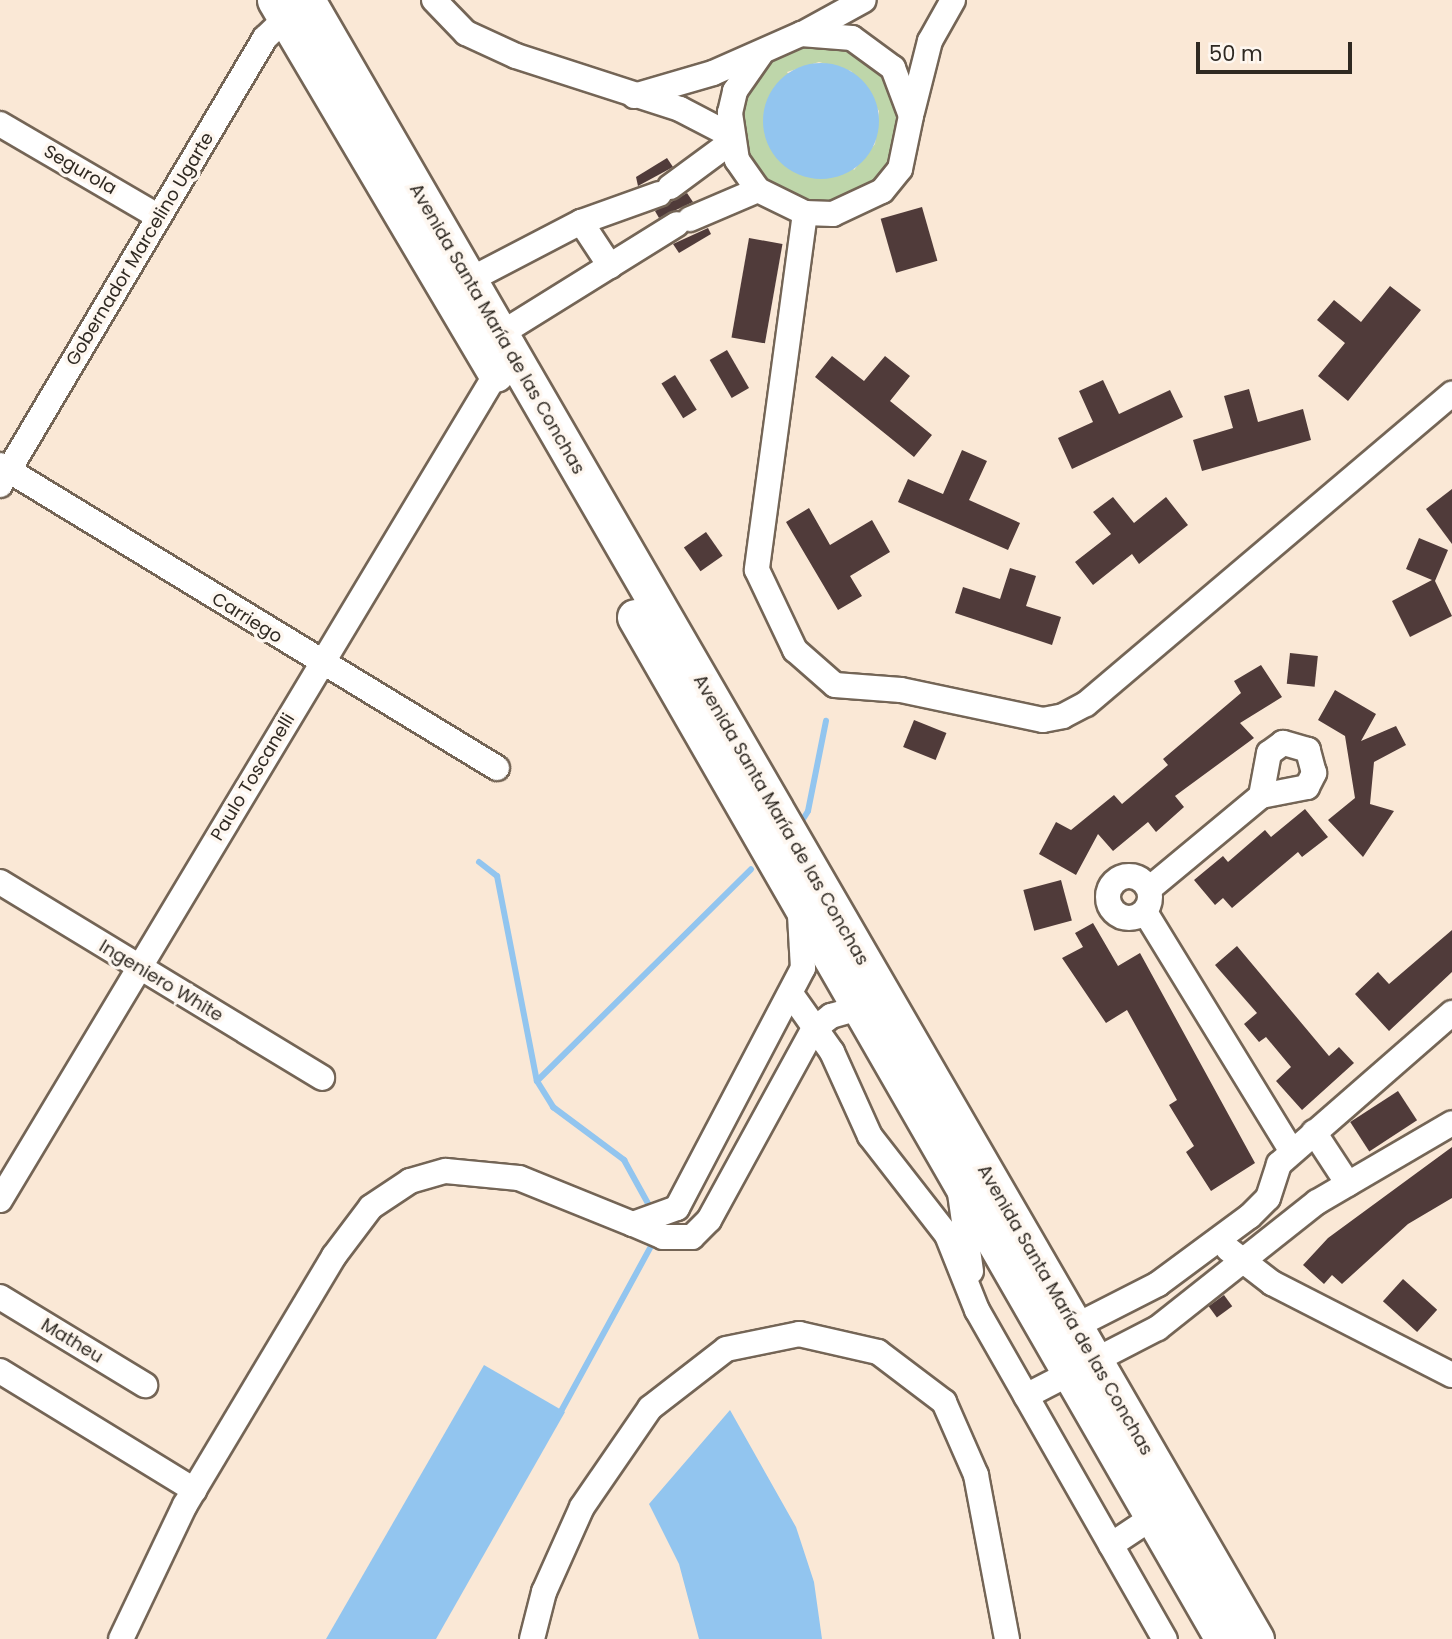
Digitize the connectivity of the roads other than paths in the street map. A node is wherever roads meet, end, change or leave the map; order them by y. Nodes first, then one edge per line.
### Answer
1 (434, 0) edge
2 (864, 0) edge
3 (953, 0) edge
4 (289, 6) edge
5 (801, 34) junction
6 (760, 55) junction
7 (634, 96) junction
8 (911, 116) junction
9 (0, 124) edge
10 (731, 139) junction
11 (758, 190) junction
12 (656, 195) junction
13 (805, 213) junction
14 (159, 217) junction
15 (581, 222) junction
16 (674, 226) junction
17 (610, 266) junction
18 (458, 286) junction
19 (497, 354) junction
20 (1452, 394) edge
21 (3, 473) edge
22 (321, 664) junction
23 (497, 768) dead end
24 (1261, 796) dead end
25 (0, 882) edge
26 (798, 901) junction
27 (139, 968) junction
28 (791, 994) junction
29 (859, 1008) junction
30 (1452, 1013) edge
31 (813, 1030) junction
32 (322, 1077) dead end
33 (1452, 1122) edge
34 (1314, 1132) junction
35 (1292, 1152) junction
36 (958, 1174) junction
37 (1348, 1184) junction
38 (1268, 1198) junction
39 (0, 1200) edge
40 (1290, 1222) junction
41 (633, 1224) junction
42 (1219, 1240) junction
43 (1239, 1259) junction
44 (0, 1297) edge
45 (976, 1310) junction
46 (1063, 1333) junction
47 (1083, 1368) junction
48 (0, 1371) edge
49 (1452, 1375) edge
50 (145, 1385) dead end
51 (1026, 1396) junction
52 (194, 1490) junction
53 (1153, 1517) junction
54 (1111, 1545) junction
55 (121, 1639) edge
56 (532, 1639) edge
57 (1007, 1639) edge
58 (1165, 1639) edge
59 (1223, 1639) edge
60 (1256, 1639) edge

1 - 7 street
2 - 5 street
3 - 8 street
4 - 14 street, Gobernador Marcelino Ugarte
4 - 18 main road, Avenida Santa María de las Conchas
5 - 6 street
5 - 8 street
6 - 7 street
6 - 10 street
7 - 10 street
8 - 13 street
9 - 14 street, Segurola
10 - 11 street
10 - 12 street
11 - 13 street
11 - 16 street
12 - 15 street
12 - 16 street
13 - 20 street
14 - 21 street, Gobernador Marcelino Ugarte
15 - 17 street
15 - 18 street
16 - 17 street
17 - 19 street
18 - 19 main road, Avenida Santa María de las Conchas
19 - 22 street, Paulo Toscanelli
19 - 26 main road, Avenida Santa María de las Conchas
19 - 46 main road, Avenida Santa María de las Conchas
21 - 22 street, Carriego
22 - 23 street, Carriego
22 - 27 street, Paulo Toscanelli
24 - 35 street
25 - 27 street, Ingeniero White
26 - 28 street
26 - 29 main road, Avenida Santa María de las Conchas
27 - 32 street, Ingeniero White
27 - 39 street, Paulo Toscanelli
28 - 31 street
28 - 41 street
29 - 31 street
29 - 36 main road, Avenida Santa María de las Conchas
30 - 34 street
31 - 41 street
31 - 45 street
33 - 37 street
34 - 35 street
34 - 37 street
35 - 38 street
36 - 45 street
36 - 46 main road, Avenida Santa María de las Conchas
37 - 40 street
38 - 40 street
38 - 42 street
40 - 43 street
41 - 52 street
42 - 43 street
42 - 46 street
43 - 47 street
43 - 49 street
44 - 50 street, Matheu
45 - 51 street
46 - 47 main road, Avenida Santa María de las Conchas
47 - 51 street
47 - 53 main road, Avenida Santa María de las Conchas
47 - 60 main road, Avenida Santa María de las Conchas
48 - 52 street
51 - 54 street
52 - 55 street
53 - 54 street
53 - 59 main road, Avenida Santa María de las Conchas
54 - 58 street
56 - 57 street

